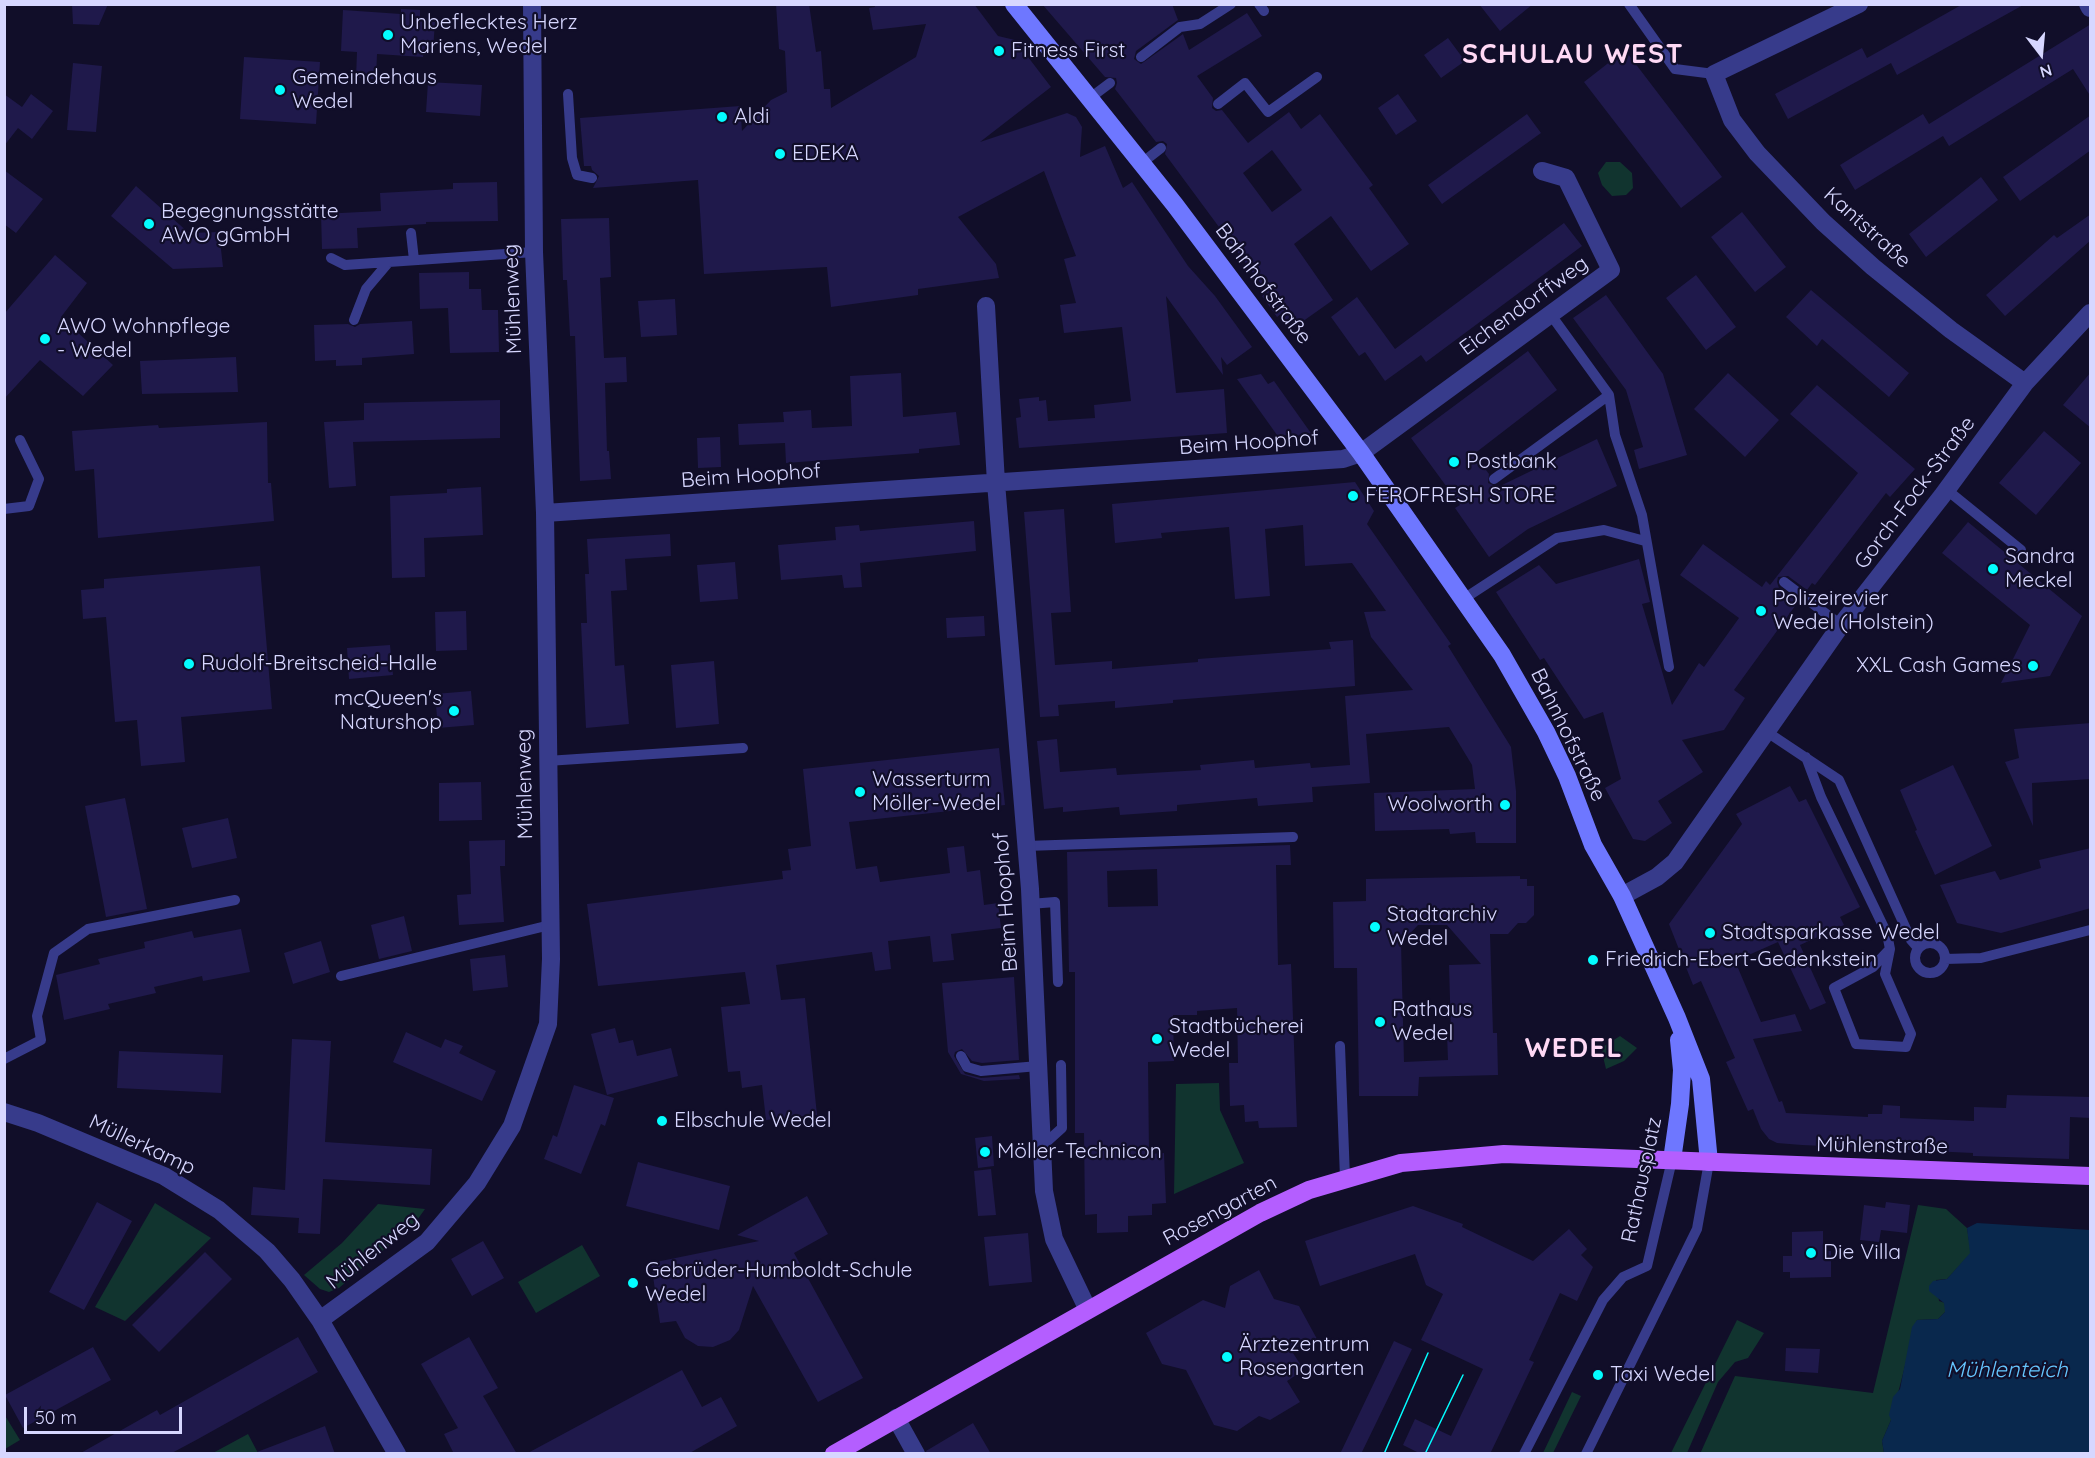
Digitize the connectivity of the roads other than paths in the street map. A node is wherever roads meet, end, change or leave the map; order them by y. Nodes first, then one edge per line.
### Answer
1 (532, 4) edge
2 (1014, 4) edge
3 (1231, 4) edge
4 (1629, 4) edge
5 (1858, 4) edge
6 (2088, 4) edge
7 (2091, 8) edge
8 (1141, 57) dead end
9 (1714, 74) junction
10 (1317, 77) dead end
11 (1110, 83) dead end
12 (568, 94) dead end
13 (1090, 98) junction
14 (1218, 104) dead end
15 (1161, 148) dead end
16 (1143, 162) junction
17 (1542, 171) dead end
18 (592, 178) dead end
19 (411, 233) dead end
20 (534, 252) junction
21 (331, 258) dead end
22 (414, 260) junction
23 (388, 263) junction
24 (986, 306) dead end
25 (2091, 313) edge
26 (1551, 315) junction
27 (354, 320) dead end
28 (2025, 383) junction
29 (1609, 395) junction
30 (20, 440) dead end
31 (1361, 453) junction
32 (1494, 478) dead end
33 (996, 483) junction
34 (1947, 490) junction
35 (4, 508) edge
36 (545, 513) junction
37 (1645, 542) junction
38 (2021, 550) dead end
39 (1784, 582) dead end
40 (1465, 598) junction
41 (1841, 625) junction
42 (1669, 667) dead end
43 (1767, 732) junction
44 (743, 748) dead end
45 (1806, 758) junction
46 (547, 761) junction
47 (1293, 837) dead end
48 (1026, 846) junction
49 (1622, 896) junction
50 (235, 900) dead end
51 (1030, 904) junction
52 (550, 925) junction
53 (2091, 930) edge
54 (1918, 948) junction
55 (1890, 949) junction
56 (1946, 959) junction
57 (341, 976) dead end
58 (1058, 982) dead end
59 (1677, 1018) junction
60 (1340, 1046) dead end
61 (961, 1056) dead end
62 (4, 1059) edge
63 (1060, 1065) dead end
64 (1038, 1066) junction
65 (4, 1112) edge
66 (1042, 1147) junction
67 (1672, 1160) junction
68 (1709, 1162) junction
69 (2091, 1176) edge
70 (1346, 1178) junction
71 (1088, 1310) junction
72 (320, 1320) junction
73 (896, 1418) junction
74 (397, 1454) edge
75 (834, 1454) edge
76 (916, 1454) edge
77 (1524, 1454) edge
78 (1586, 1454) edge

1 - 20 street, Mühlenweg
2 - 13 street, Bahnhofstraße
3 - 8 lane
4 - 9 lane
5 - 9 street
6 - 7 street
9 - 28 street, Kantstraße
10 - 14 lane
11 - 13 lane
12 - 18 lane
13 - 16 street, Bahnhofstraße
15 - 16 lane
16 - 31 street, Bahnhofstraße
17 - 26 street, Eichendorffweg
19 - 22 lane
20 - 22 lane
20 - 36 street, Mühlenweg
21 - 23 lane
22 - 23 lane
23 - 27 lane
24 - 33 street, Beim Hoophof
25 - 28 street, Gorch-Fock-Straße
26 - 29 lane
26 - 31 street, Eichendorffweg
28 - 34 street, Gorch-Fock-Straße
29 - 32 lane
29 - 37 lane
30 - 35 lane
31 - 33 street, Beim Hoophof
31 - 40 street, Bahnhofstraße
33 - 36 street, Beim Hoophof
33 - 48 street, Beim Hoophof
34 - 38 lane
34 - 41 street, Gorch-Fock-Straße
36 - 46 street, Mühlenweg
37 - 40 lane
37 - 42 lane
39 - 41 lane
40 - 49 street, Bahnhofstraße
41 - 43 street, Gorch-Fock-Straße
43 - 45 lane
43 - 49 street, Gorch-Fock-Straße
44 - 46 lane
45 - 54 lane
45 - 55 lane
46 - 52 street, Mühlenweg
47 - 48 lane
48 - 51 street, Beim Hoophof
49 - 59 street, Rathausplatz
50 - 62 lane
51 - 58 lane
51 - 64 street, Beim Hoophof
52 - 57 lane
52 - 72 street, Mühlenweg
53 - 56 lane
54 - 56 lane
54 - 56 lane
55 - 55 lane
59 - 67 street, Rathausplatz
59 - 68 street, Rathausplatz
60 - 70 lane
61 - 64 lane
63 - 66 lane
64 - 66 street, Beim Hoophof
65 - 72 street, Müllerkamp
66 - 71 street, Beim Hoophof
67 - 68 main road, Mühlenstraße
67 - 70 main road, Rosengarten
67 - 77 lane, Rathausplatz
68 - 69 main road, Mühlenstraße
68 - 78 lane, Rathausplatz
70 - 71 main road, Rosengarten
71 - 73 main road, Rosengarten
72 - 74 street, Mühlenweg
73 - 75 main road, Rosengarten
73 - 76 street

